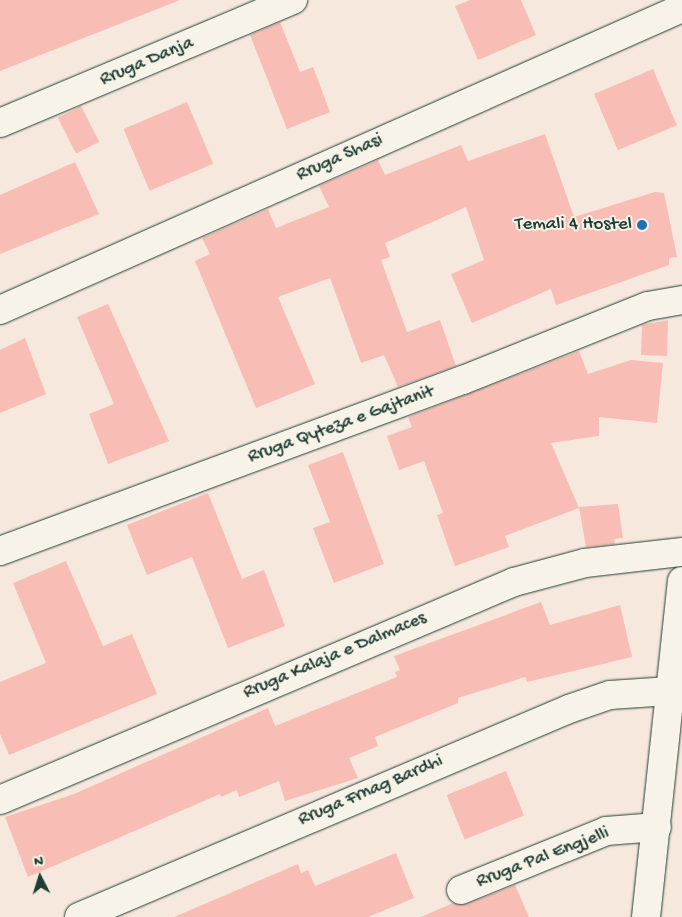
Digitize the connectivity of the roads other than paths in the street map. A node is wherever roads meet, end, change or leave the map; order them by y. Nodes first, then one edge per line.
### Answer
1 (293, 0) edge
2 (682, 8) edge
3 (0, 123) edge
4 (682, 300) edge
5 (0, 310) edge
6 (0, 551) edge
7 (682, 552) edge
8 (682, 581) edge
9 (670, 692) junction
10 (0, 800) edge
11 (657, 827) junction
12 (461, 890) dead end
13 (78, 917) edge
14 (646, 917) edge

1 - 3 street, Rruga Danja
2 - 5 street, Rruga Shasi
4 - 6 street, Rruga Qyteza e Gajtanit
7 - 10 street, Rruga Kalaja e Dalmaces
8 - 9 street
9 - 11 street
9 - 13 street, Rruga Frnag Bardhi
11 - 12 street, Rruga Pal Engjelli
11 - 14 street

